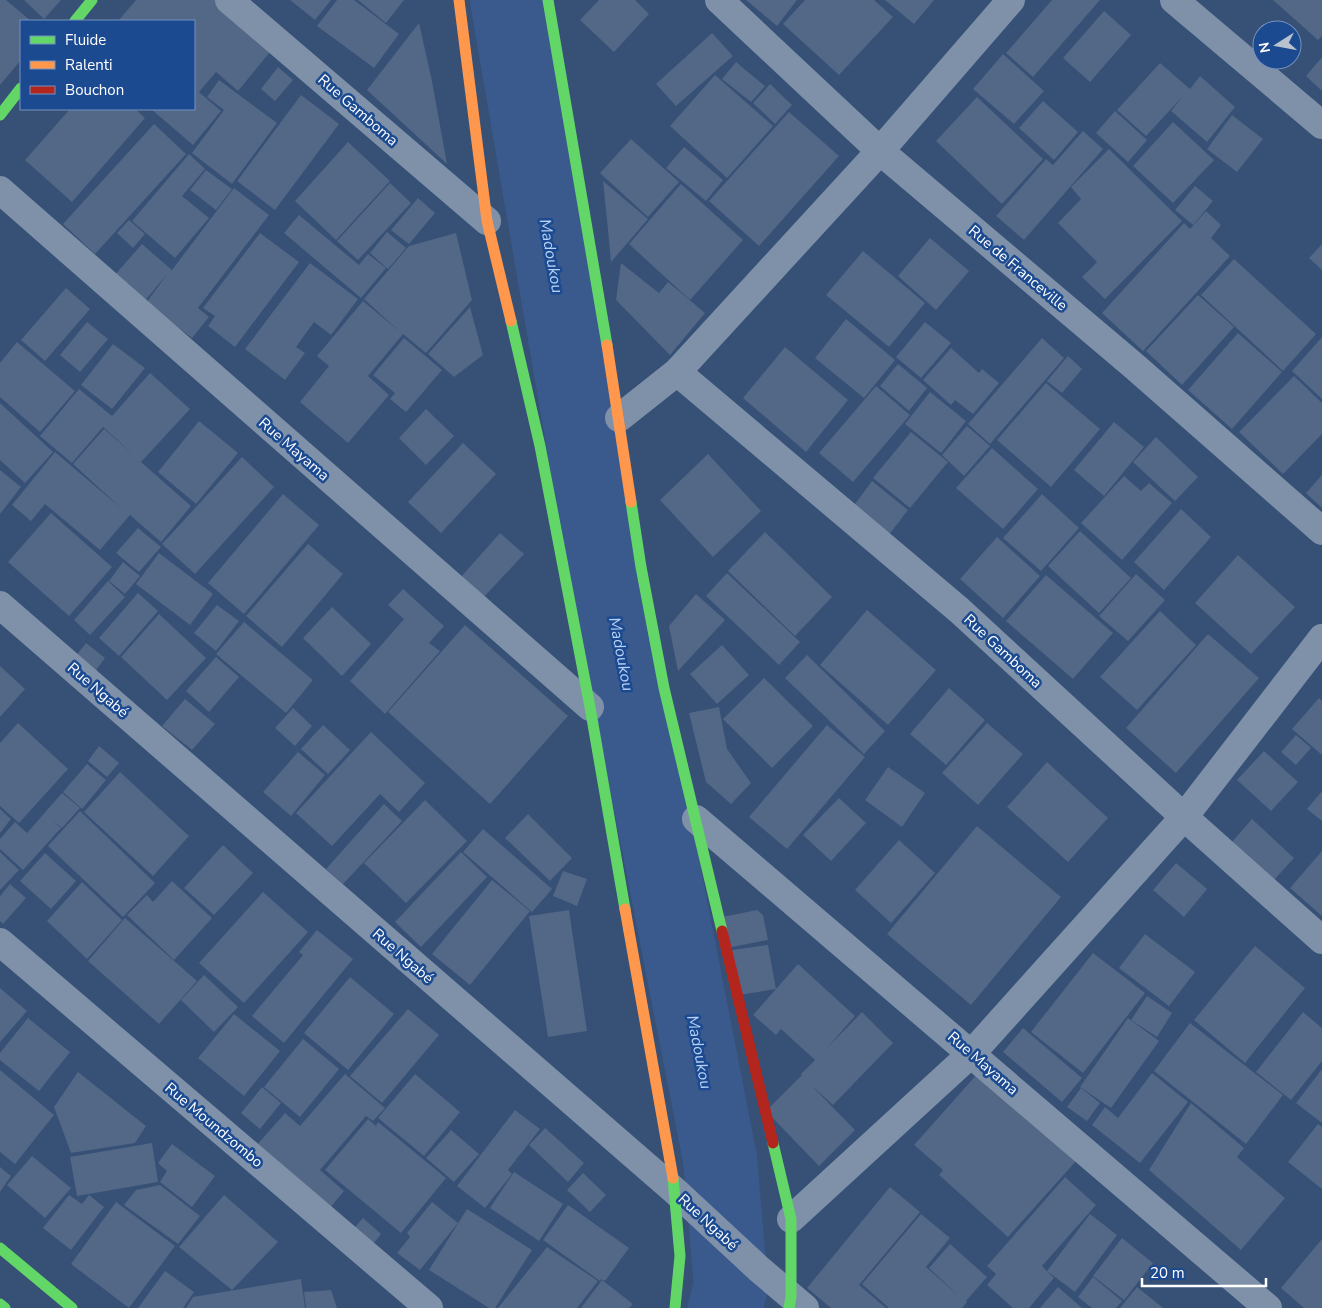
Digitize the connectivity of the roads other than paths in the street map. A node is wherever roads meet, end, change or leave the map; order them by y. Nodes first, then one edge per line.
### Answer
1 (92, 0) edge
2 (229, 0) edge
3 (458, 0) edge
4 (548, 0) edge
5 (718, 0) edge
6 (1010, 0) edge
7 (1174, 0) edge
8 (76, 20) edge
9 (20, 89) edge
10 (0, 115) edge
11 (1322, 125) edge
12 (880, 151) junction
13 (0, 190) edge
14 (487, 221) junction
15 (676, 372) junction
16 (619, 418) junction
17 (1322, 531) edge
18 (0, 605) edge
19 (1322, 638) edge
20 (590, 707) junction
21 (1184, 817) junction
22 (696, 818) junction
23 (1322, 940) edge
24 (0, 942) edge
25 (972, 1053) junction
26 (674, 1191) junction
27 (791, 1219) junction
28 (0, 1248) edge
29 (0, 1304) edge
30 (795, 1305) edge
31 (5, 1308) edge
32 (72, 1308) edge
33 (429, 1308) edge
34 (675, 1308) edge
35 (1268, 1308) edge

1 - 8 main road
2 - 14 street, Rue Gamboma
3 - 14 main road
4 - 16 main road
5 - 12 street, Rue de Franceville
6 - 12 street
7 - 11 street
9 - 10 main road
12 - 15 street
12 - 17 street, Rue de Franceville
13 - 20 street, Rue Mayama
14 - 20 main road
15 - 16 street
15 - 21 street, Rue Gamboma
16 - 22 main road
18 - 26 street, Rue Ngabé
19 - 21 street
20 - 26 main road
21 - 23 street, Rue Gamboma
21 - 25 street
22 - 25 street, Rue Mayama
22 - 27 main road
24 - 33 street, Rue Moundzombo
25 - 27 street
25 - 35 street, Rue Mayama
26 - 30 street, Rue Ngabé
26 - 34 main road
27 - 30 main road
28 - 32 main road
29 - 31 main road

